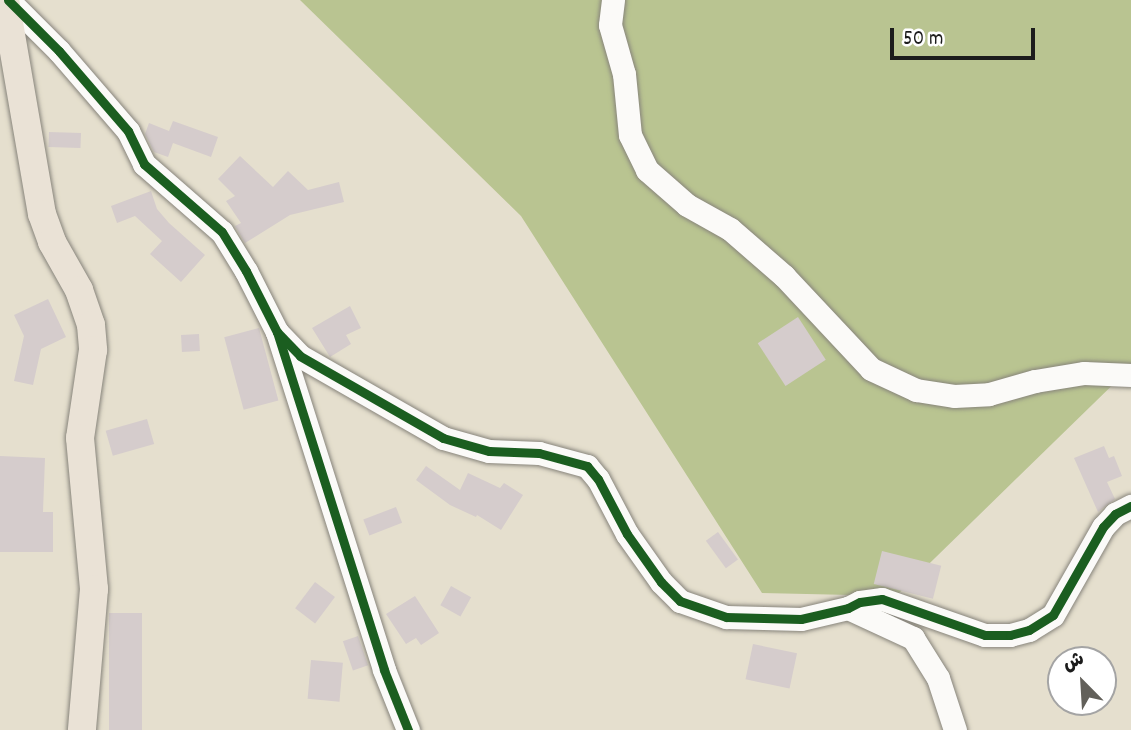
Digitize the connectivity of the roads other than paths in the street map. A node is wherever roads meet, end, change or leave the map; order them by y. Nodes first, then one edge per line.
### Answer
1 (7, 0) edge
2 (613, 0) edge
3 (277, 332) junction
4 (1131, 375) edge
5 (1131, 506) edge
6 (848, 608) junction
7 (82, 730) edge
8 (408, 730) edge
9 (955, 730) edge

1 - 3 street
1 - 7 main road
2 - 4 street
3 - 6 street
3 - 8 street
5 - 6 street
6 - 9 street

